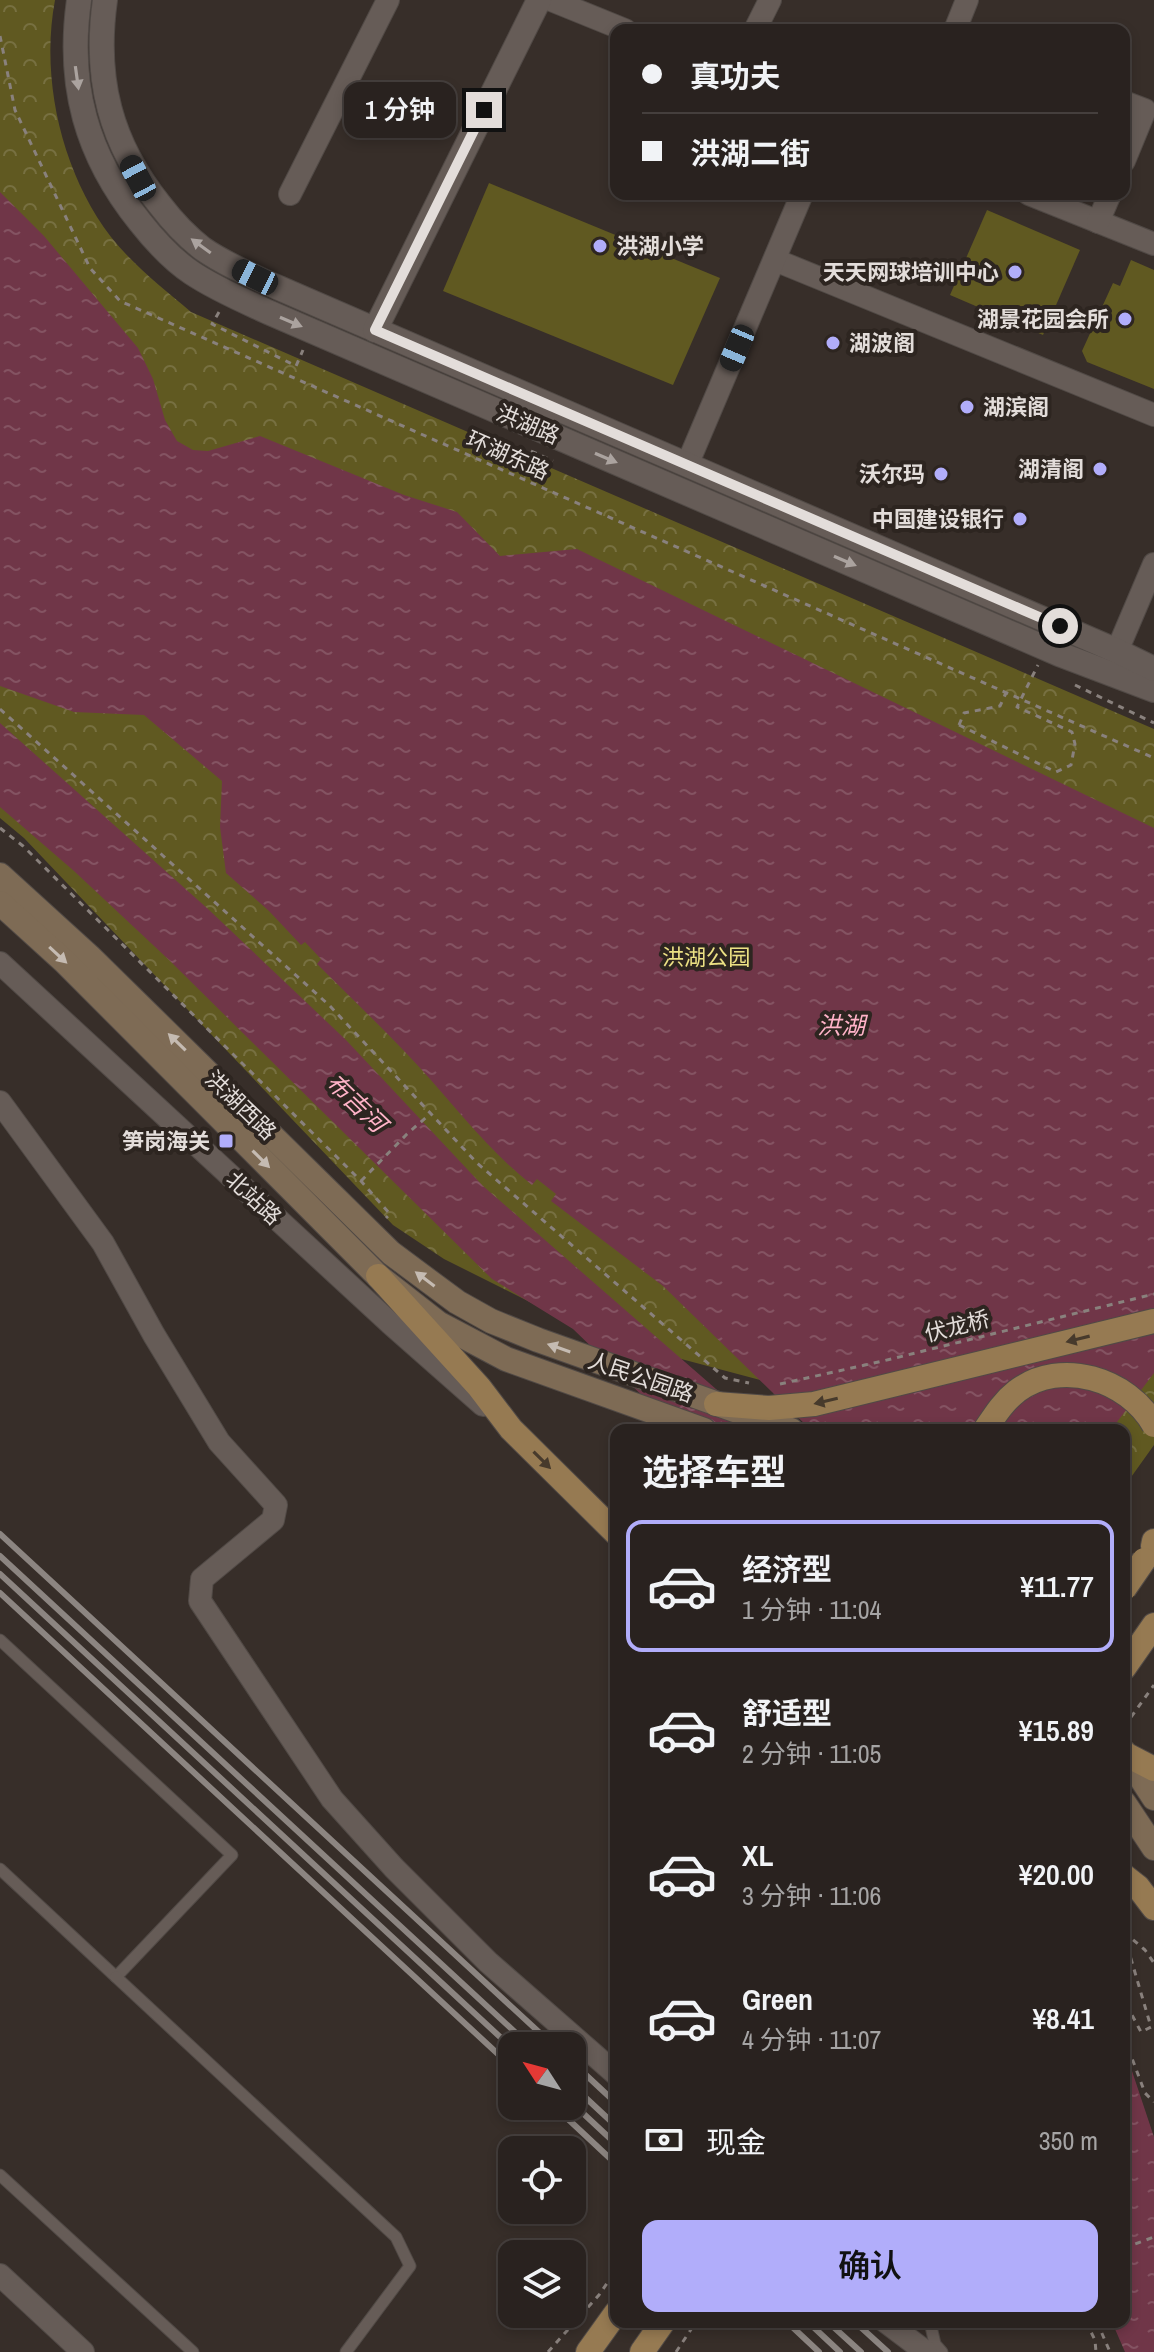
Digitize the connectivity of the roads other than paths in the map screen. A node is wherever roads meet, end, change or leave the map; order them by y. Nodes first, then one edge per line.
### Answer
1 (79, 0) edge
2 (105, 0) edge
3 (388, 0) edge
4 (539, 0) edge
5 (551, 0) edge
6 (770, 0) edge
7 (967, 0) edge
8 (610, 24) edge
9 (758, 24) edge
10 (957, 24) edge
11 (1130, 104) edge
12 (1130, 146) edge
13 (290, 194) dead end
14 (800, 200) edge
15 (1044, 200) edge
16 (1107, 200) edge
17 (1098, 222) junction
18 (1154, 244) edge
19 (775, 260) junction
20 (375, 330) junction
21 (1154, 415) edge
22 (687, 465) junction
23 (1154, 564) edge
24 (1117, 651) junction
25 (1048, 659) junction
26 (1154, 667) edge
27 (1154, 690) edge
28 (1154, 708) edge
29 (0, 875) edge
30 (0, 903) edge
31 (0, 963) edge
32 (0, 1102) edge
33 (378, 1276) junction
34 (491, 1321) joint
35 (1154, 1321) edge
36 (478, 1345) joint
37 (716, 1404) junction
38 (687, 1424) edge
39 (774, 1424) edge
40 (989, 1424) edge
41 (1154, 1425) edge
42 (511, 1429) junction
43 (610, 1527) edge
44 (1151, 1548) edge
45 (1130, 1580) edge
46 (1154, 1625) edge
47 (0, 1640) edge
48 (1130, 1659) edge
49 (1130, 1756) edge
50 (1130, 1761) edge
51 (1154, 1769) edge
52 (1154, 1798) edge
53 (1130, 1812) edge
54 (1154, 1848) edge
55 (0, 1869) edge
56 (1130, 1881) edge
57 (1154, 1908) edge
58 (116, 1977) junction
59 (610, 2069) edge
60 (0, 2175) edge
61 (0, 2275) edge
62 (610, 2321) edge
63 (894, 2328) edge
64 (931, 2328) edge
65 (83, 2352) edge
66 (193, 2352) edge
67 (346, 2352) edge
68 (588, 2352) edge
69 (926, 2352) edge
70 (942, 2352) edge

1 -> 25 street, 洪湖路
20 -> 2 street, 洪湖路
3 - 13 street
4 - 20 street
5 - 8 street
6 - 9 street
7 - 10 street
11 - 12 street
14 - 19 street
15 - 17 street
16 - 17 street
17 - 18 street
19 - 21 street
19 - 22 street
20 - 22 street, 洪湖路
22 - 24 street, 洪湖路
23 - 24 street
24 - 26 street, 洪湖路
25 - 27 street, 洪湖路
25 - 28 street
34 -> 29 main road, 洪湖西路
30 -> 33 main road, 洪湖西路
31 - 42 street, 北站路
32 - 59 street
33 - 36 main road, 洪湖西路
33 - 42 main road
37 -> 34 main road, 人民公园路
35 -> 37 main road
36 - 38 main road, 人民公园路
37 - 39 main road, 人民公园路
40 - 41 main road, bridge
42 -> 43 main road
44 - 45 main road, bridge
46 - 48 main road
47 - 58 lane
49 - 51 main road
50 - 52 main road
53 - 54 main road
55 - 58 lane
56 - 57 main road
58 - 67 lane
60 - 66 lane
61 - 65 street
62 - 68 main road
63 - 69 street
64 - 70 lane

